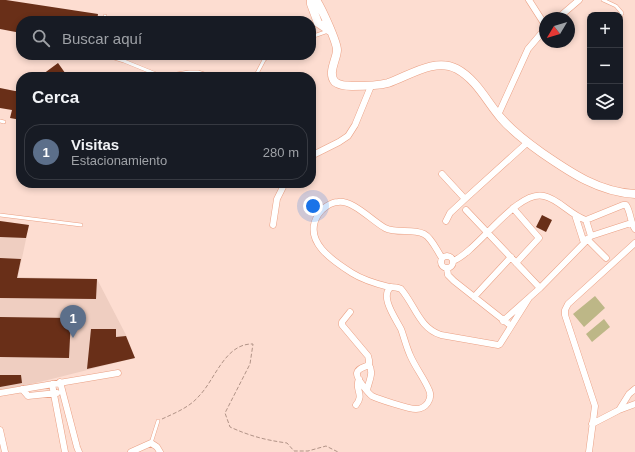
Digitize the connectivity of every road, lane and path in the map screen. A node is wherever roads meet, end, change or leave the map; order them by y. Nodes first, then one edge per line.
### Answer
1 (311, 0) edge
2 (316, 0) edge
3 (529, 0) edge
4 (579, 0) edge
5 (603, 0) edge
6 (565, 12) edge
7 (621, 12) edge
8 (315, 16) edge
9 (539, 16) edge
10 (316, 18) edge
11 (330, 31) junction
12 (316, 35) edge
13 (539, 36) edge
14 (121, 60) edge
15 (264, 60) edge
16 (151, 72) edge
17 (258, 72) edge
18 (372, 86) junction
19 (499, 111) junction
20 (0, 120) edge
21 (4, 122) dead end
22 (528, 142) junction
23 (316, 154) edge
24 (442, 174) dead end
25 (282, 188) edge
26 (635, 194) edge
27 (465, 199) junction
28 (513, 208) junction
29 (466, 210) dead end
30 (0, 215) edge
31 (575, 215) junction
32 (446, 220) dead end
33 (586, 220) junction
34 (81, 225) dead end
35 (273, 225) dead end
36 (633, 226) edge
37 (487, 232) junction
38 (587, 239) junction
39 (635, 243) edge
40 (511, 257) junction
41 (442, 258) junction
42 (606, 258) dead end
43 (453, 261) junction
44 (516, 264) junction
45 (447, 268) junction
46 (391, 287) junction
47 (540, 288) junction
48 (474, 297) junction
49 (529, 298) junction
50 (350, 312) dead end
51 (503, 321) junction
52 (511, 326) junction
53 (369, 365) junction
54 (118, 373) dead end
55 (359, 379) junction
56 (60, 382) junction
57 (52, 384) junction
58 (635, 388) edge
59 (22, 389) junction
60 (367, 390) junction
61 (62, 392) junction
62 (0, 394) edge
63 (54, 394) junction
64 (635, 404) edge
65 (356, 405) dead end
66 (619, 410) junction
67 (158, 421) joint
68 (592, 424) junction
69 (0, 430) edge
70 (151, 443) junction
71 (5, 452) edge
72 (65, 452) edge
73 (79, 452) edge
74 (131, 452) edge
75 (160, 452) edge
76 (338, 452) edge
77 (589, 452) edge

1 - 8 street
2 - 11 street
3 - 9 street
4 - 6 street
5 - 7 lane
10 - 11 street
11 - 12 lane
11 - 18 street
13 - 19 street
14 - 16 lane
15 - 17 lane
18 - 19 street
18 - 23 street
19 - 22 street
20 - 21 lane
22 - 26 street
22 - 27 street
24 - 27 street
25 - 35 street
27 - 32 street
28 - 31 street
28 - 37 street
28 - 44 street
29 - 37 street
30 - 34 lane
31 - 33 street
31 - 38 street
33 - 36 street
33 - 38 street
36 - 38 street
37 - 40 street
37 - 43 street
38 - 42 street
38 - 47 street
39 - 68 street
40 - 44 street
40 - 48 street
41 - 43 street
41 - 45 street
41 - 46 street
43 - 45 street
44 - 47 street
45 - 48 street
46 - 52 street
46 - 60 street
47 - 49 street
48 - 51 street
49 - 51 street
49 - 52 street
50 - 53 street
51 - 52 street
53 - 55 street
53 - 60 street
54 - 56 street
55 - 60 street
55 - 65 street
56 - 57 street
56 - 61 street
57 - 59 street
57 - 63 street
58 - 66 street
59 - 62 street
59 - 63 street
61 - 63 street
61 - 73 street
63 - 72 street
64 - 66 street
66 - 68 street
67 - 70 lane
67 - 76 path
68 - 77 street
69 - 71 street
70 - 74 street
70 - 75 street

